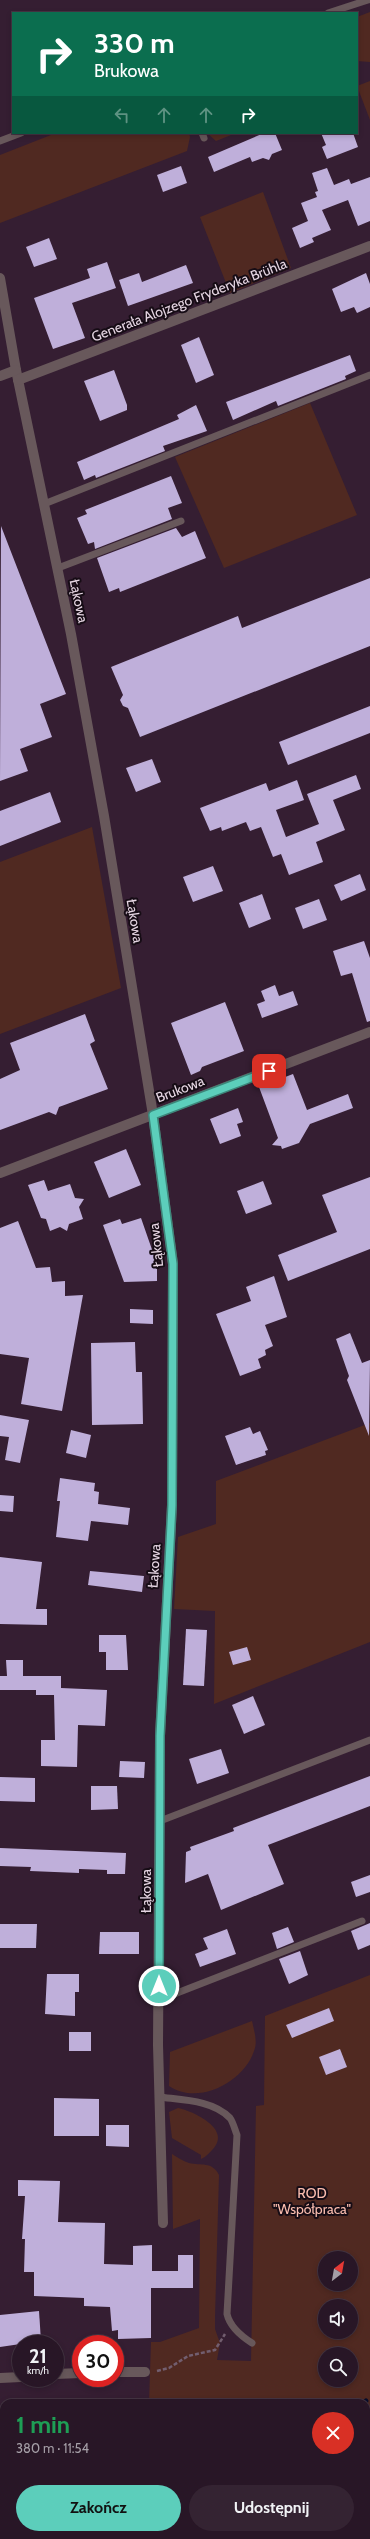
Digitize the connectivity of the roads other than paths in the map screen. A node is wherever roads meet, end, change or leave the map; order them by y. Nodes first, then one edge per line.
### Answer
1 (368, 0) edge
2 (331, 12) edge
3 (18, 134) edge
4 (0, 141) edge
5 (370, 246) edge
6 (0, 278) edge
7 (17, 375) junction
8 (370, 375) edge
9 (0, 376) edge
10 (44, 504) junction
11 (181, 521) dead end
12 (58, 568) junction
13 (370, 1032) edge
14 (153, 1115) junction
15 (0, 1173) edge
16 (370, 1740) edge
17 (160, 1821) junction
18 (362, 1920) dead end
19 (159, 2000) junction
20 (159, 2097) junction
21 (163, 2223) dead end
22 (252, 2343) dead end
23 (124, 2372) edge
24 (145, 2372) road end
25 (12, 2377) edge
26 (0, 2378) edge

1 - 2 lane
3 - 4 lane
5 - 7 street, Generała Alojzego Fryderyka Brühla
6 - 7 street, Łąkowa
7 - 9 street, Generała Alojzego Fryderyka Brühla
7 - 10 street, Łąkowa
8 - 10 lane
10 - 12 street, Łąkowa
11 - 12 lane
12 - 14 street, Łąkowa
13 - 14 street, Brukowa
14 - 15 street, Brukowa
14 - 17 street, Łąkowa
16 - 17 lane
17 - 19 street, Łąkowa
18 - 19 lane
19 - 20 street, Łąkowa
20 - 21 street, Łąkowa
20 - 22 lane
23 - 24 street
25 - 26 street

